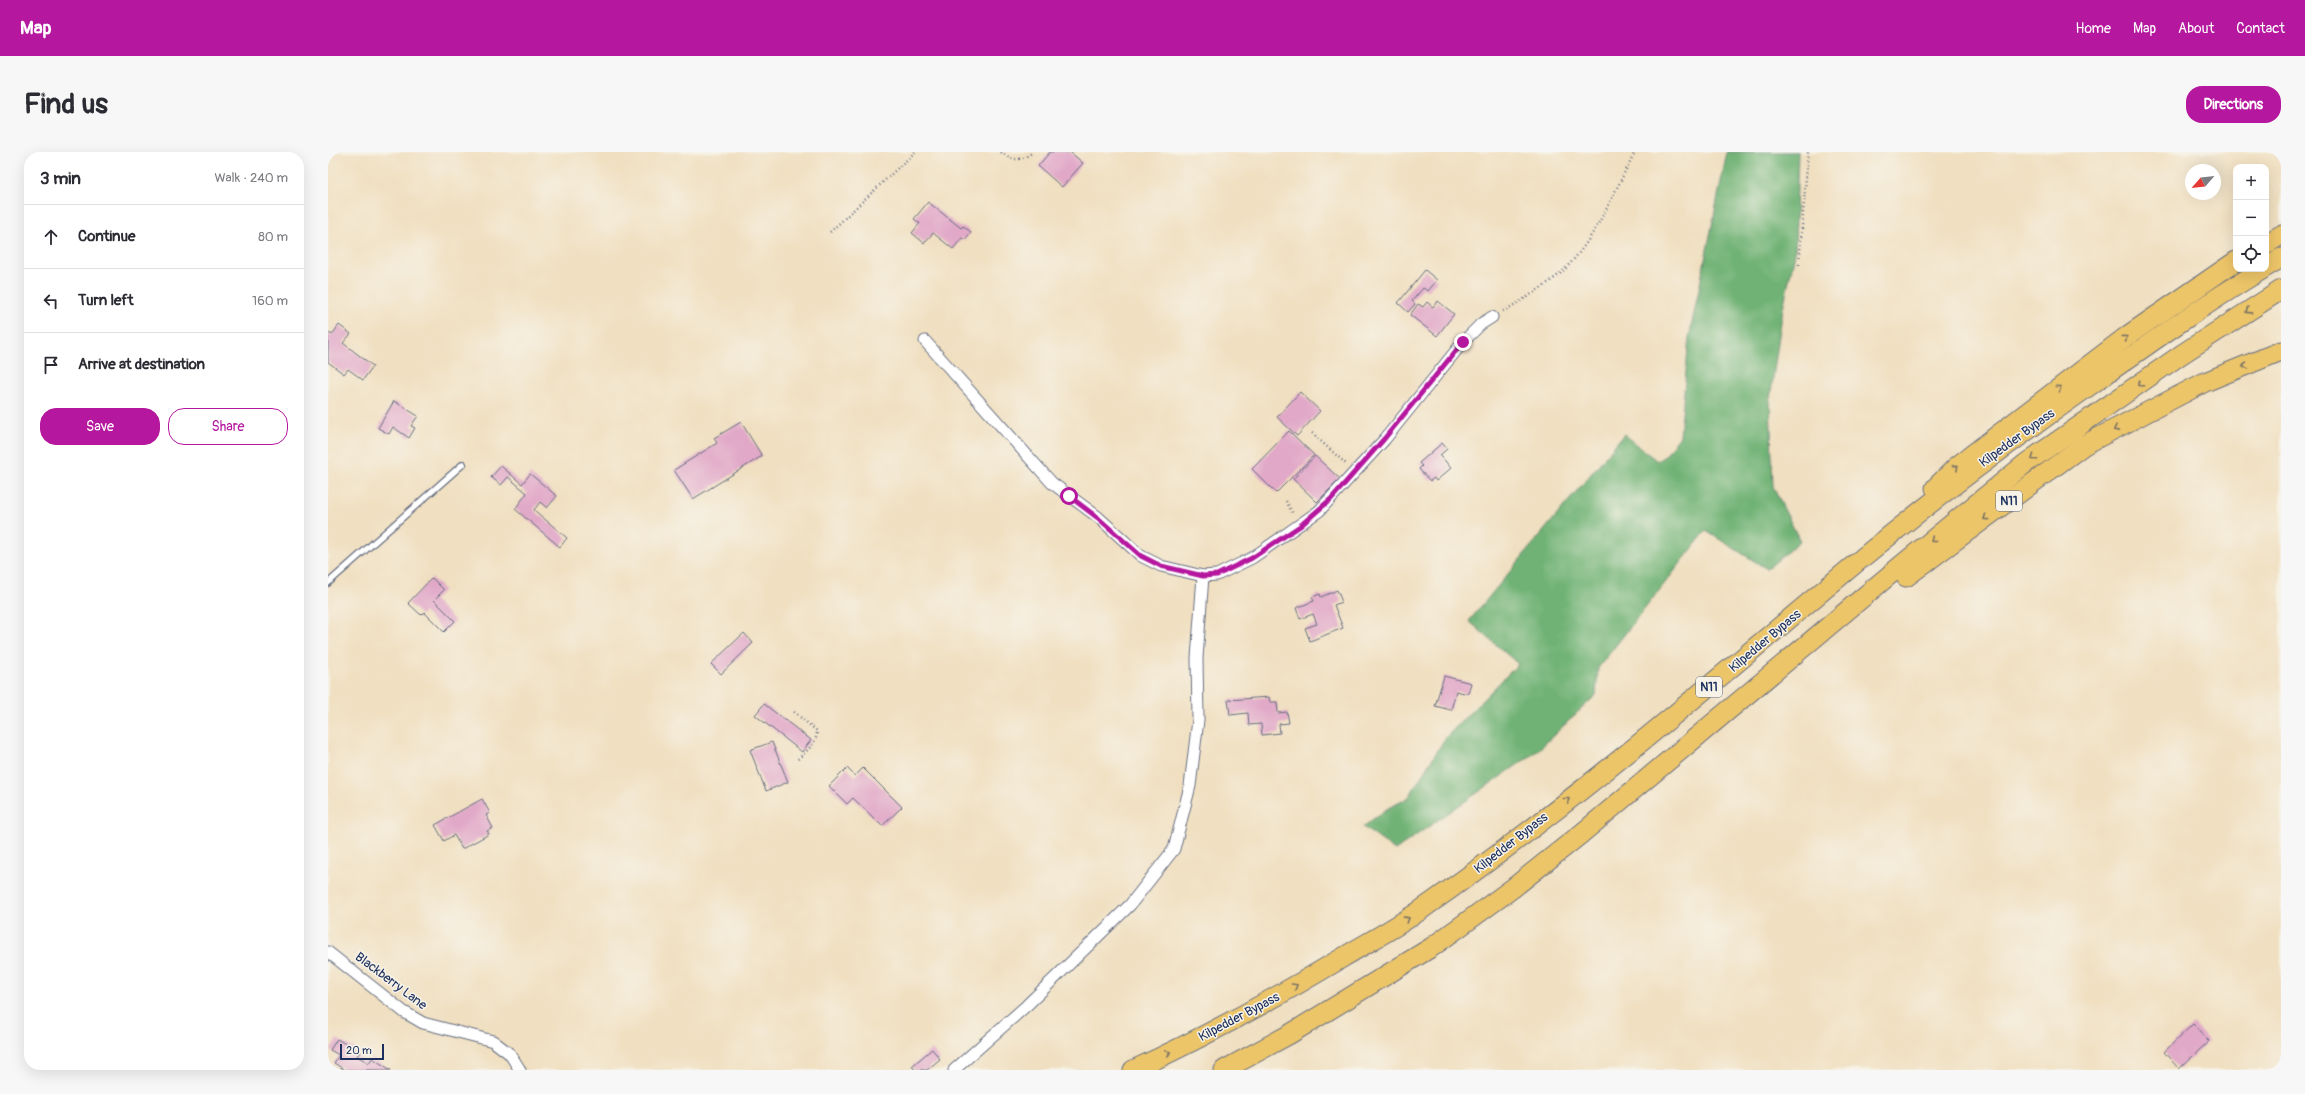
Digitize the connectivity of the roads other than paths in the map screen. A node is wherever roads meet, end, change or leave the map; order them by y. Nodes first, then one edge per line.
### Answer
1 (2281, 235) edge
2 (2269, 242) edge
3 (2281, 258) edge
4 (2233, 264) edge
5 (2269, 265) edge
6 (2258, 272) edge
7 (2281, 290) edge
8 (1492, 317) road end
9 (925, 341) dead end
10 (2281, 351) edge
11 (463, 464) dead end
12 (1868, 553) junction
13 (1203, 576) junction
14 (328, 583) edge
15 (1758, 686) junction
16 (328, 952) edge
17 (520, 1070) edge
18 (954, 1070) edge
19 (1133, 1070) edge
20 (1224, 1070) edge

1 - 2 highway
3 - 5 highway
12 -> 4 highway, N11
6 - 12 highway, Kilpedder Bypass / N11
7 -> 15 highway, Kilpedder Bypass / N11
8 - 13 street
9 - 13 street
10 -> 15 highway, N11
11 - 14 lane
19 -> 12 highway, Kilpedder Bypass / N11
13 - 18 street
15 - 20 highway, Kilpedder Bypass / N11
16 - 17 street, Blackberry Lane

